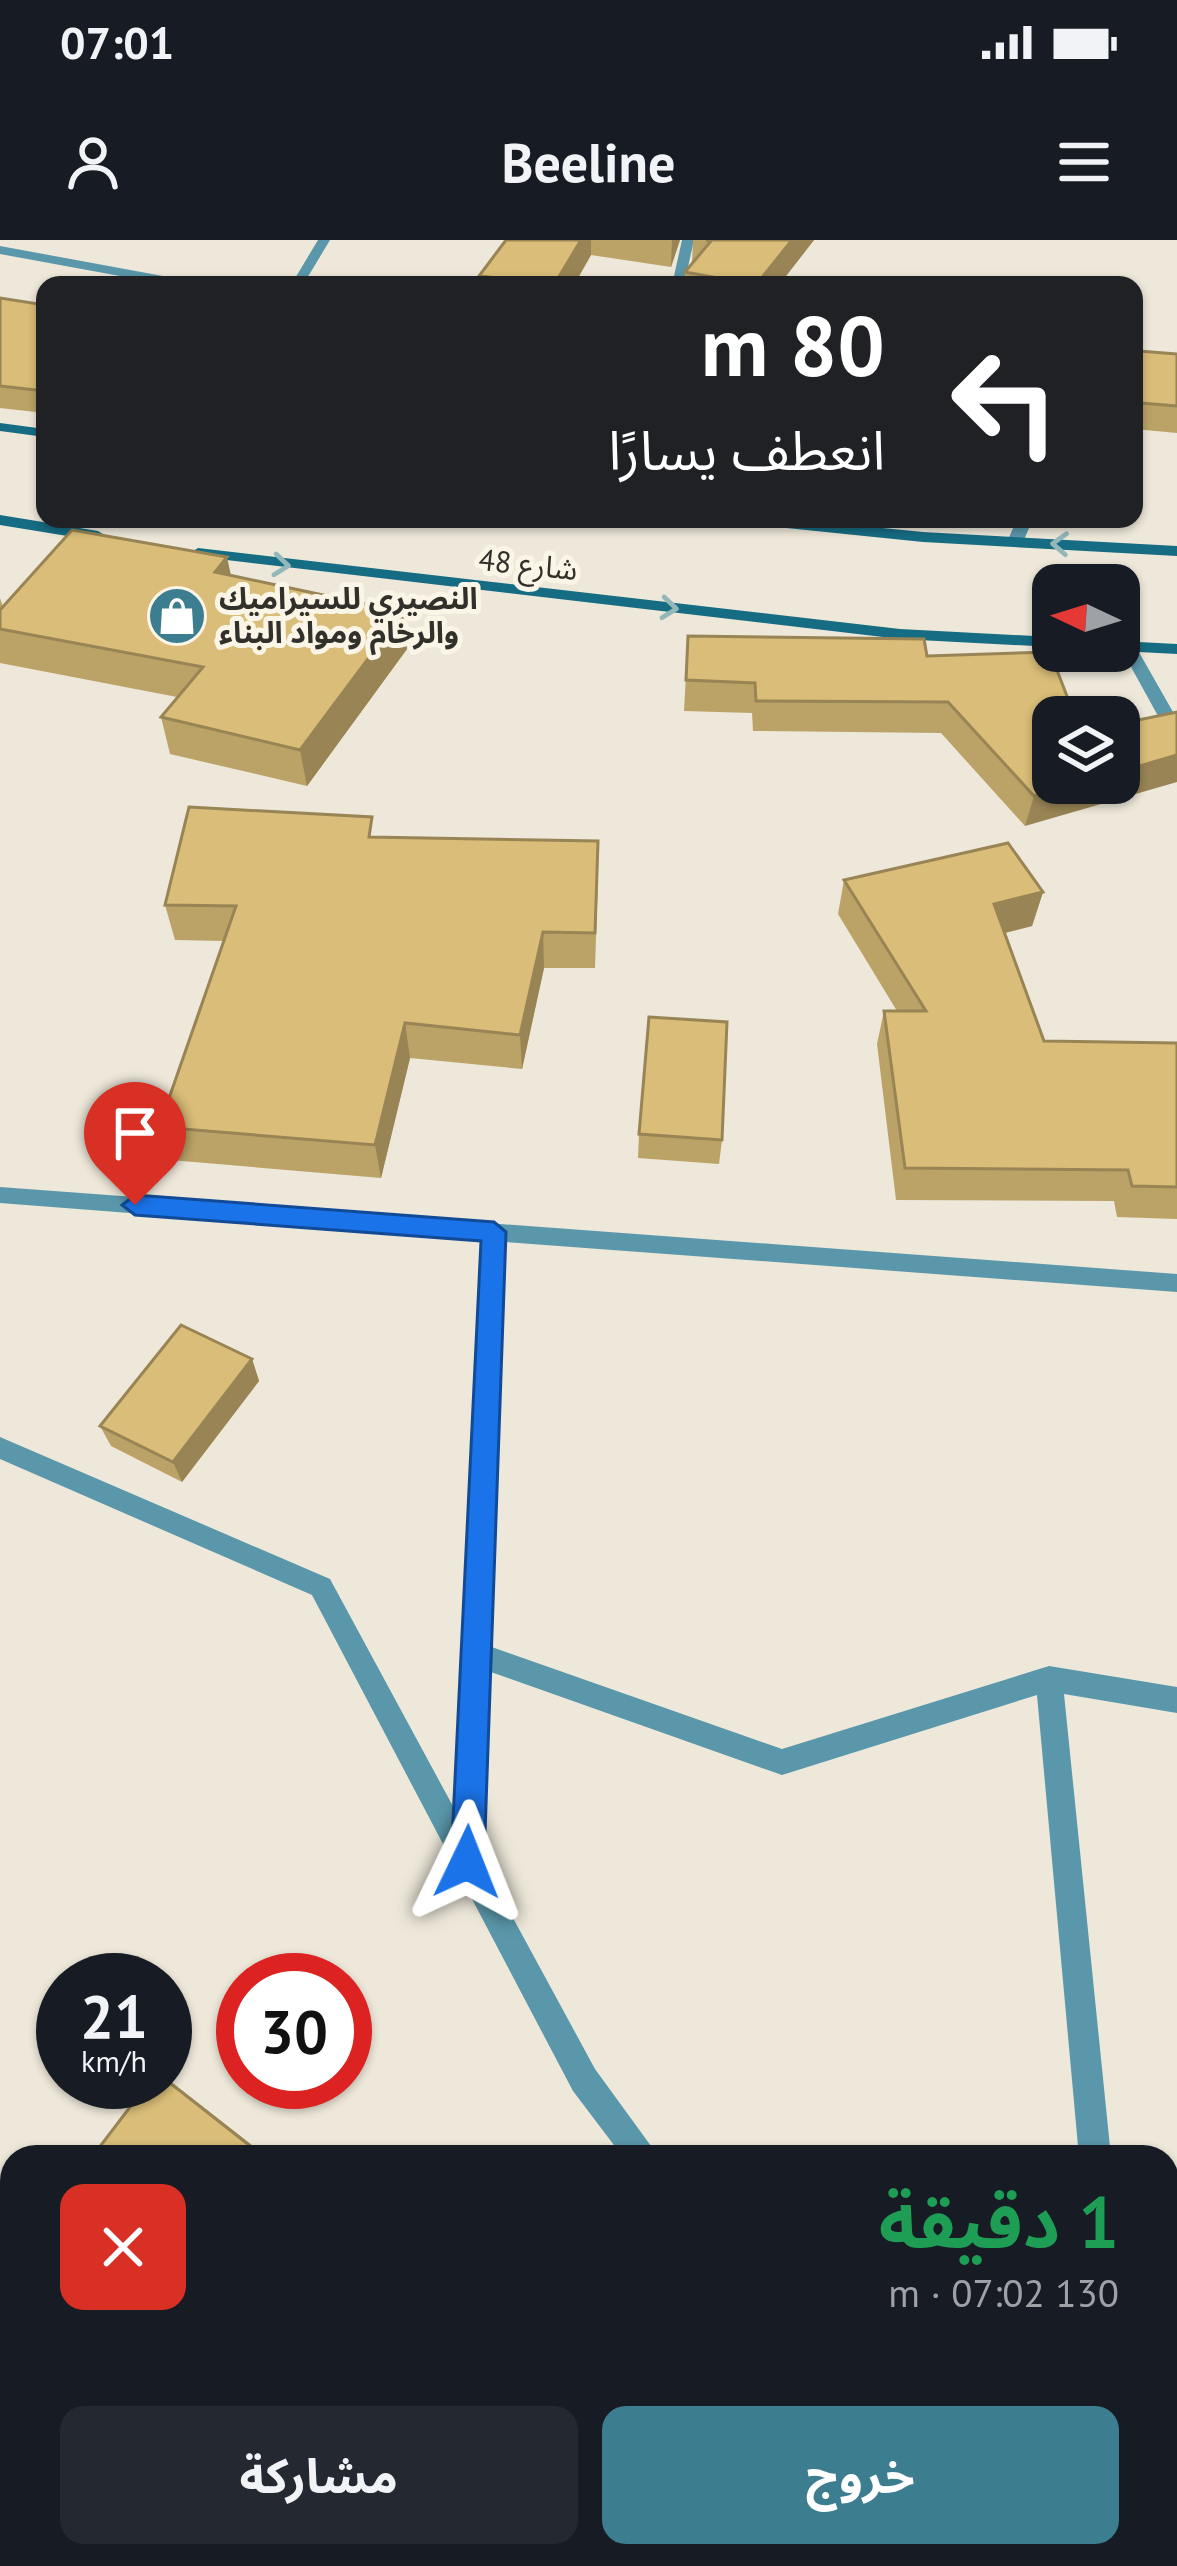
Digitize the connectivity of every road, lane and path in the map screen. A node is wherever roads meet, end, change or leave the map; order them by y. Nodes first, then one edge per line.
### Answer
1 (324, 240) edge
2 (688, 240) edge
3 (0, 250) edge
4 (141, 276) edge
5 (302, 276) edge
6 (680, 276) edge
7 (0, 427) edge
8 (36, 433) edge
9 (0, 520) edge
10 (36, 526) edge
11 (48, 528) edge
12 (852, 528) edge
13 (1021, 528) edge
14 (109, 538) edge
15 (1015, 542) junction
16 (174, 549) edge
17 (1177, 550) edge
18 (1032, 641) edge
19 (1140, 647) edge
20 (1177, 650) edge
21 (1139, 672) edge
22 (1177, 734) edge
23 (0, 1195) edge
24 (494, 1232) junction
25 (1177, 1283) edge
26 (0, 1448) edge
27 (476, 1654) junction
28 (1049, 1679) junction
29 (1177, 1700) edge
30 (467, 1862) junction
31 (634, 2145) edge
32 (1094, 2145) edge

1 - 5 street
2 - 6 street
3 - 4 street
7 - 8 main road
9 - 10 main road
11 - 14 main road
12 - 15 main road
13 - 15 street
17 -> 15 main road
16 -> 18 main road, شارع 48
19 - 20 main road
21 - 22 street
23 - 24 street
24 - 25 street
24 - 27 street
26 - 30 street
27 - 28 street
27 - 30 street
28 - 29 street
28 - 32 street
30 - 31 street

